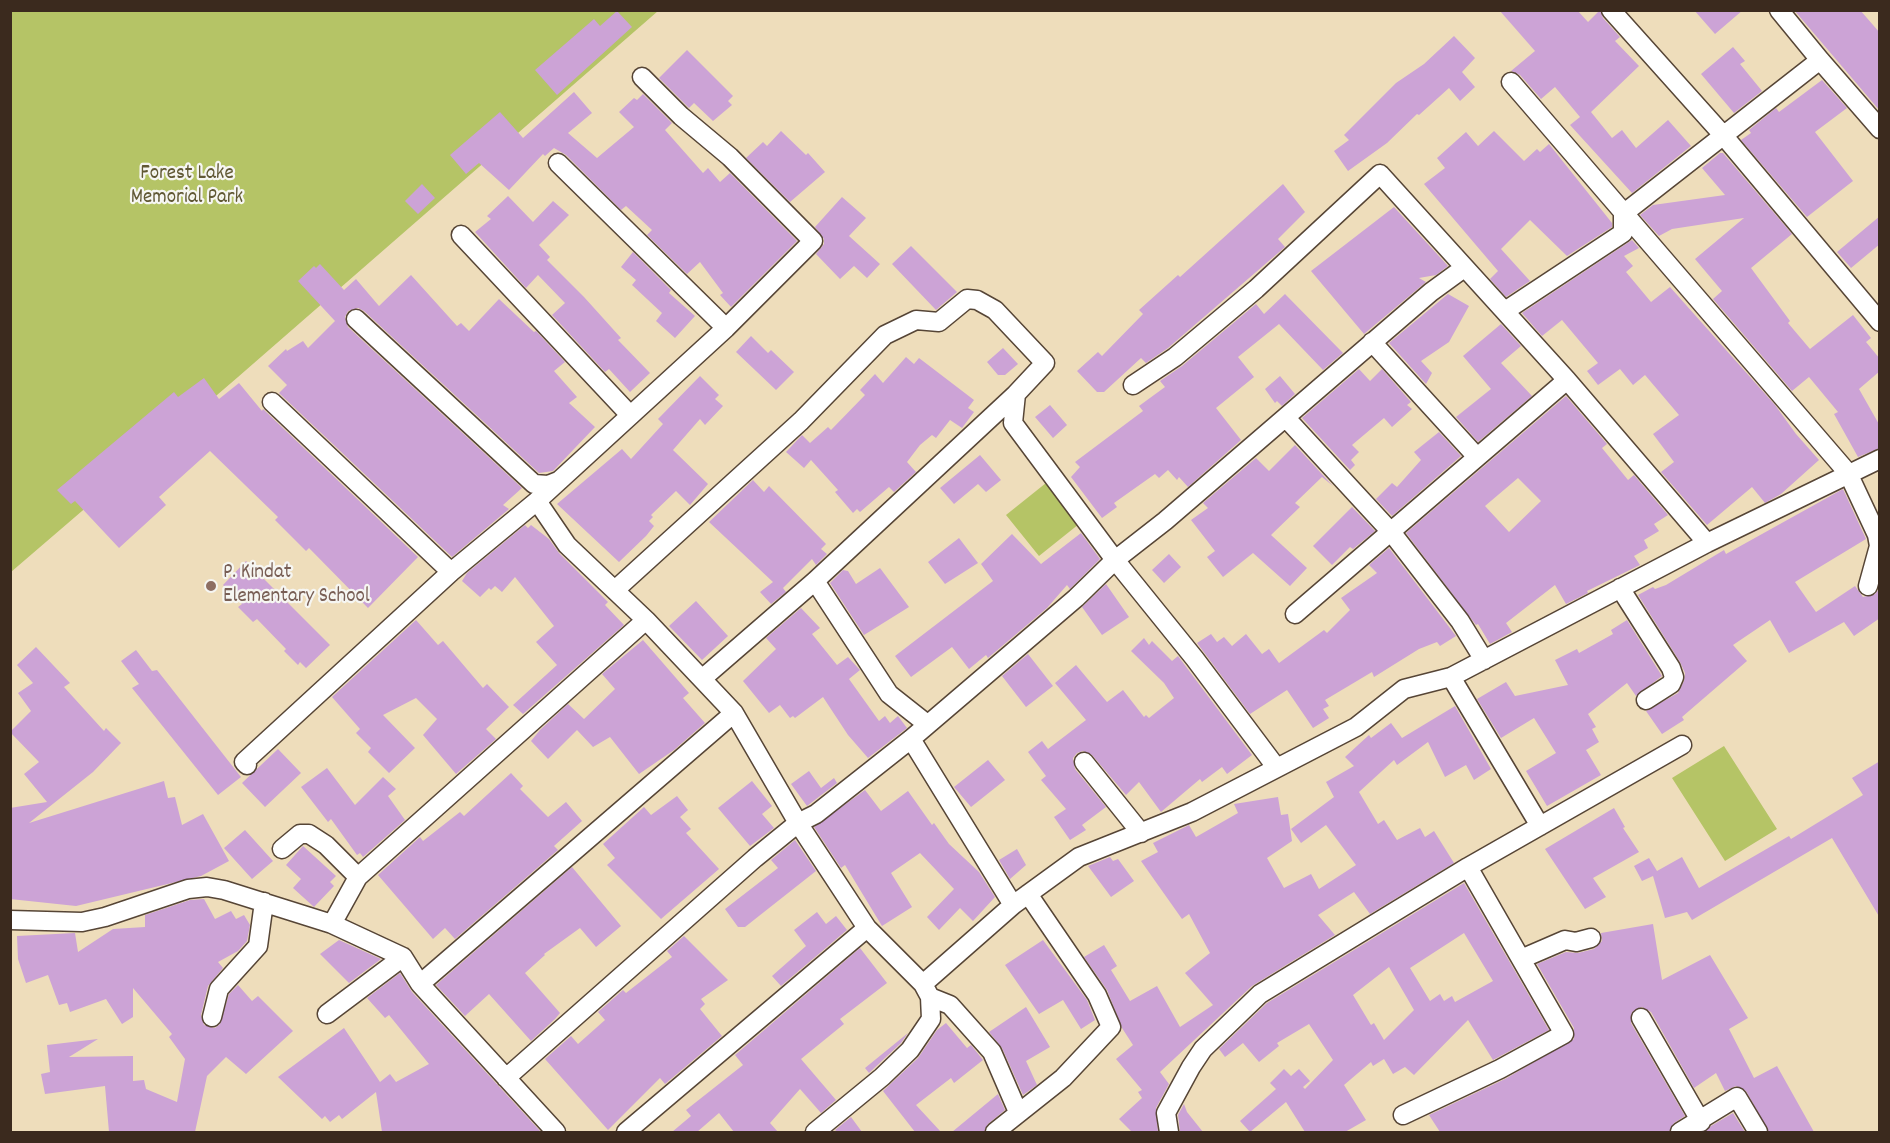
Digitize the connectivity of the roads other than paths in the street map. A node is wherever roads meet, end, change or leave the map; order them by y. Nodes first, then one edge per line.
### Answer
1 (1611, 10) edge
2 (1779, 10) edge
3 (1820, 60) junction
4 (642, 77) dead end
5 (1510, 82) dead end
6 (1880, 129) edge
7 (1723, 135) junction
8 (558, 163) dead end
9 (1623, 214) junction
10 (461, 234) dead end
11 (1464, 268) junction
12 (1505, 311) junction
13 (356, 319) dead end
14 (1880, 322) edge
15 (726, 328) junction
16 (1372, 342) junction
17 (1567, 380) junction
18 (1133, 385) dead end
19 (1016, 394) junction
20 (272, 402) dead end
21 (630, 415) junction
22 (1286, 418) junction
23 (1477, 457) junction
24 (1880, 459) edge
25 (1848, 473) junction
26 (558, 481) junction
27 (537, 501) junction
28 (1392, 533) junction
29 (1707, 543) junction
30 (1115, 560) junction
31 (451, 572) junction
32 (815, 581) junction
33 (1868, 586) dead end
34 (1620, 588) junction
35 (615, 590) junction
36 (1295, 614) dead end
37 (646, 620) junction
38 (1484, 660) junction
39 (1451, 677) junction
40 (703, 678) junction
41 (1646, 700) dead end
42 (734, 713) junction
43 (927, 724) junction
44 (911, 739) junction
45 (1682, 745) dead end
46 (1084, 762) dead end
47 (248, 765) dead end
48 (1276, 767) junction
49 (798, 823) junction
50 (1540, 826) junction
51 (1141, 833) junction
52 (282, 849) dead end
53 (1468, 867) junction
54 (358, 877) junction
55 (1028, 894) junction
56 (264, 902) junction
57 (1013, 904) junction
58 (10, 920) edge
59 (332, 924) junction
60 (867, 928) junction
61 (1591, 938) dead end
62 (403, 957) junction
63 (1521, 959) junction
64 (420, 984) junction
65 (926, 990) junction
66 (327, 1014) dead end
67 (212, 1017) dead end
68 (1641, 1018) dead end
69 (506, 1078) junction
70 (1018, 1112) junction
71 (1403, 1115) dead end
72 (1701, 1122) junction
73 (556, 1132) edge
74 (626, 1132) edge
75 (815, 1132) edge
76 (995, 1132) edge
77 (1169, 1132) edge
78 (1680, 1132) edge
79 (1758, 1132) edge

1 - 7 street
2 - 3 street
3 - 6 street
3 - 7 street
4 - 15 street
5 - 9 street
7 - 9 street
7 - 14 street
8 - 15 street
9 - 12 street
9 - 25 street
10 - 21 street
11 - 12 street
11 - 16 street
11 - 18 street
12 - 17 street
13 - 26 street
15 - 21 street
16 - 22 street
16 - 23 street
17 - 23 street
17 - 29 street
19 - 30 street
19 - 32 street
19 - 35 street
20 - 31 street
21 - 26 street
22 - 28 street
22 - 30 street
23 - 28 street
24 - 25 street
25 - 29 street
25 - 33 street
26 - 27 street
27 - 31 street
27 - 35 street
28 - 36 street
28 - 38 street
29 - 34 street
30 - 43 street
30 - 48 street
31 - 47 street
32 - 40 street
32 - 43 street
34 - 38 street
34 - 41 street
35 - 37 street
37 - 40 street
37 - 54 street
38 - 39 street
39 - 48 street
39 - 50 street
40 - 42 street
42 - 49 street
42 - 64 street
43 - 44 street
44 - 49 street
44 - 57 street
45 - 50 street
46 - 51 street
48 - 51 street
49 - 60 street
49 - 69 street
50 - 53 street
51 - 55 street
52 - 54 street
53 - 63 street
53 - 77 street
54 - 59 street
55 - 57 street
55 - 70 street
56 - 58 street
56 - 59 street
56 - 67 street
57 - 65 street
59 - 62 street
60 - 65 street
60 - 74 street
61 - 63 street
62 - 64 street
62 - 66 street
63 - 71 street
64 - 69 street
65 - 70 street
65 - 75 street
68 - 72 street
69 - 73 street
70 - 76 street
72 - 78 street
72 - 79 street

